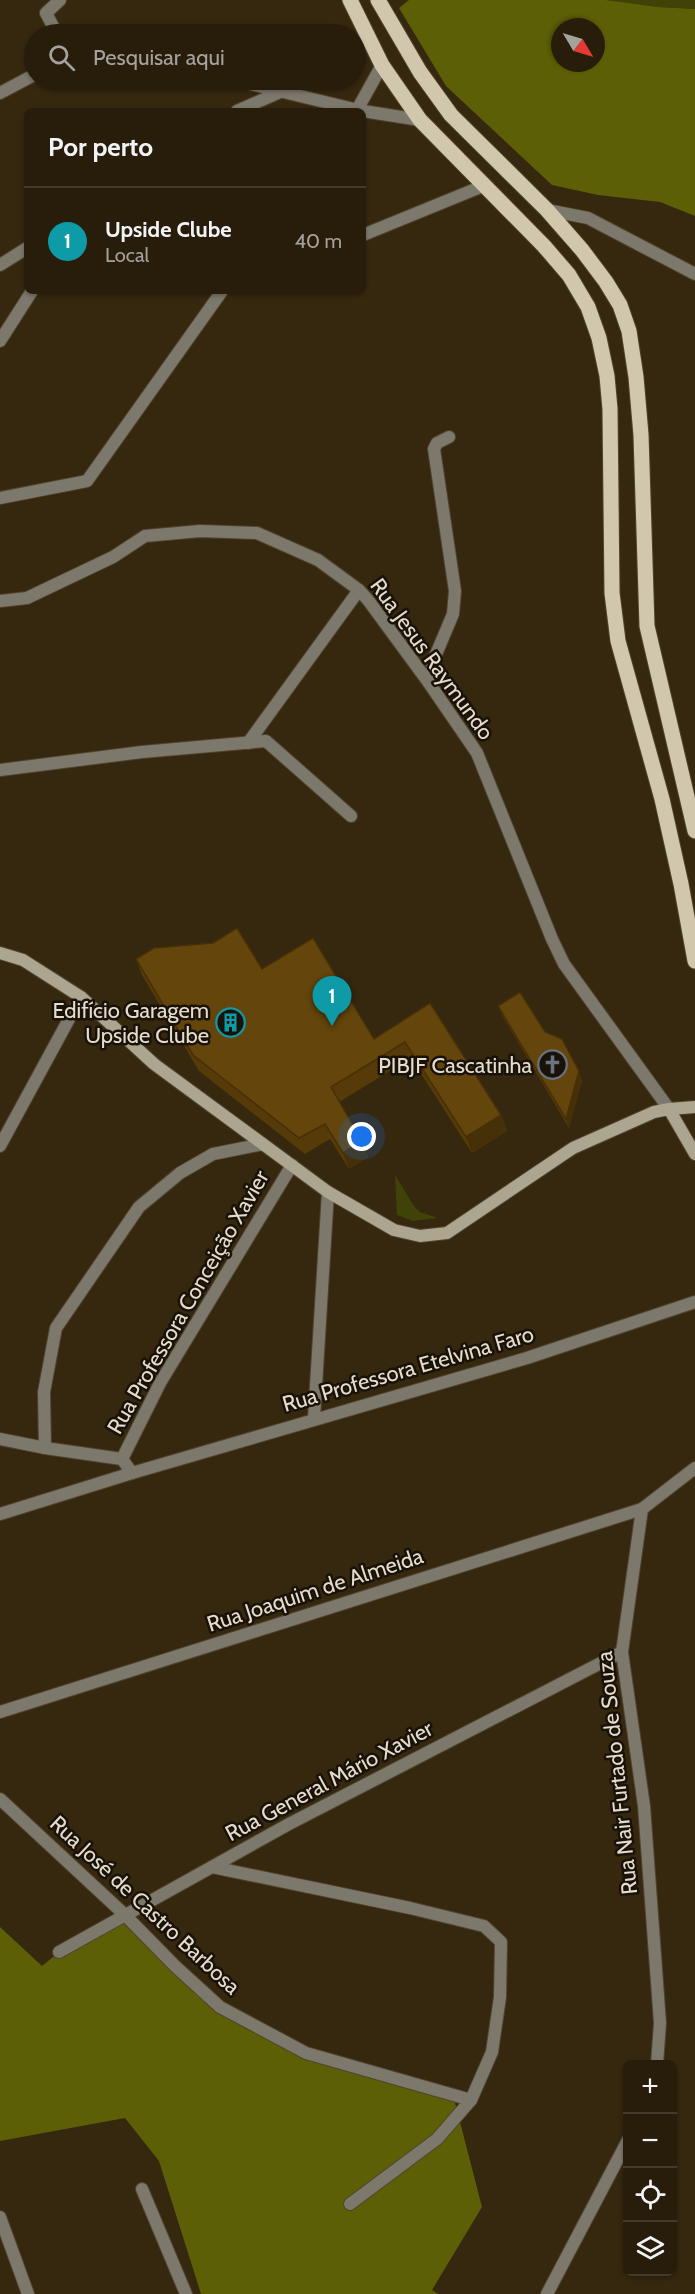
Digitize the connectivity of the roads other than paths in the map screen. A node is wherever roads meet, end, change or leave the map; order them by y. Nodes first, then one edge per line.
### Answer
1 (60, 0) edge
2 (350, 0) edge
3 (378, 0) edge
4 (52, 24) edge
5 (362, 24) edge
6 (366, 32) edge
7 (382, 65) junction
8 (24, 80) edge
9 (272, 90) edge
10 (280, 92) junction
11 (0, 93) edge
12 (244, 108) edge
13 (348, 108) edge
14 (358, 108) edge
15 (366, 112) edge
16 (420, 120) junction
17 (483, 186) junction
18 (547, 210) junction
19 (366, 234) edge
20 (24, 250) edge
21 (0, 265) edge
22 (695, 274) edge
23 (30, 294) edge
24 (220, 294) edge
25 (0, 341) edge
26 (449, 436) dead end
27 (0, 498) edge
28 (359, 590) junction
29 (0, 601) edge
30 (429, 683) junction
31 (249, 743) junction
32 (0, 770) edge
33 (351, 816) dead end
34 (695, 831) edge
35 (0, 953) edge
36 (695, 961) edge
37 (81, 997) junction
38 (695, 1107) edge
39 (669, 1108) junction
40 (262, 1144) junction
41 (0, 1146) edge
42 (695, 1154) edge
43 (292, 1166) junction
44 (328, 1192) junction
45 (695, 1302) edge
46 (314, 1418) junction
47 (0, 1439) edge
48 (45, 1448) junction
49 (122, 1459) junction
50 (695, 1468) edge
51 (132, 1473) junction
52 (642, 1509) junction
53 (0, 1514) edge
54 (622, 1652) junction
55 (0, 1712) edge
56 (0, 1799) edge
57 (212, 1867) junction
58 (125, 1915) junction
59 (59, 1952) dead end
60 (657, 2060) edge
61 (471, 2100) junction
62 (623, 2148) edge
63 (142, 2189) dead end
64 (350, 2204) dead end
65 (0, 2217) edge
66 (28, 2294) edge
67 (186, 2294) edge
68 (547, 2294) edge

1 - 4 street
2 - 5 main road
3 - 18 main road
6 - 7 main road
7 - 14 street
7 - 16 main road
8 - 11 street
9 - 10 street
10 - 12 street
10 - 13 street
15 - 16 street
16 - 17 main road
17 - 19 street
17 - 36 main road
18 - 22 street
18 - 34 main road
20 - 21 street
23 - 25 street
24 - 27 street
26 - 30 street
28 - 29 street, Rua Jesus Raymundo
28 - 30 street, Rua Jesus Raymundo
28 - 31 street
30 - 39 street, Rua Jesus Raymundo
31 - 32 street
31 - 33 street
35 - 37 street
37 - 40 street
37 - 41 street
38 - 39 street
39 - 42 street, Rua Jesus Raymundo
39 - 44 street
40 - 43 street
40 - 48 street
43 - 44 street
43 - 49 street, Rua Professora Conceição Xavier
44 - 46 street
45 - 46 street, Rua Professora Etelvina Faro
46 - 51 street, Rua Professora Etelvina Faro
47 - 48 street
48 - 49 street
49 - 51 street
50 - 52 street
51 - 53 street, Rua Professora Etelvina Faro
52 - 54 street, Rua Nair Furtado de Souza
52 - 55 street, Rua Joaquim de Almeida
54 - 57 street, Rua General Mário Xavier
54 - 60 street, Rua Nair Furtado de Souza
56 - 58 street, Rua José de Castro Barbosa
57 - 58 street, Rua General Mário Xavier
57 - 61 street
58 - 59 street, Rua General Mário Xavier
58 - 61 street, Rua José de Castro Barbosa
61 - 64 street
62 - 68 street
63 - 67 street
65 - 66 street

